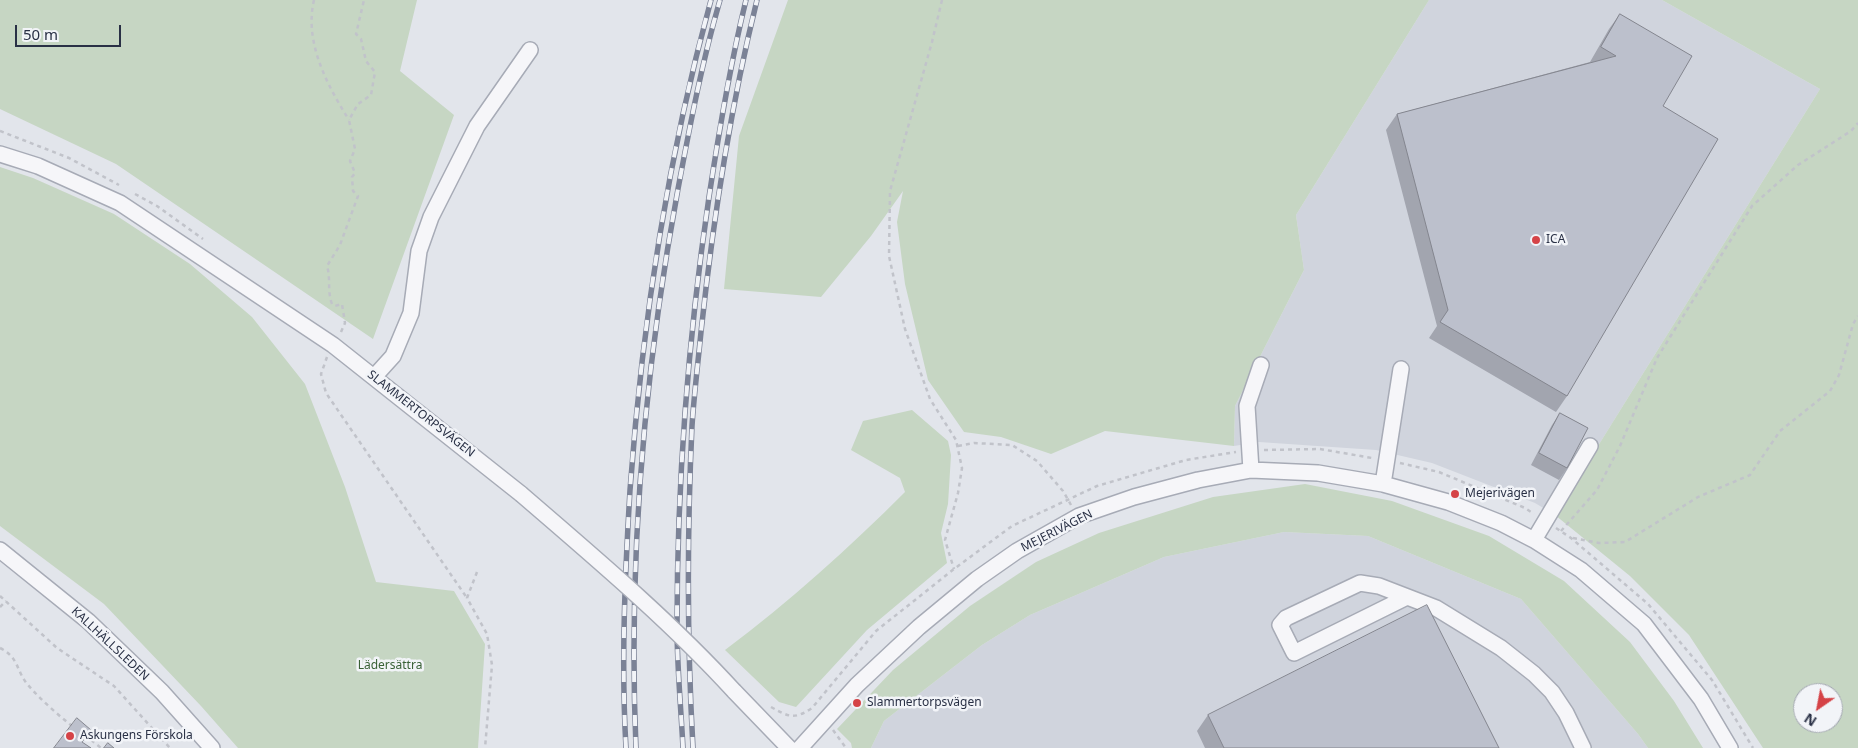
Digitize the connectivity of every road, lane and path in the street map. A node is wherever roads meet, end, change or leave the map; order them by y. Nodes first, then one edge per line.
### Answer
1 (314, 0) edge
2 (364, 0) edge
3 (942, 0) edge
4 (530, 50) dead end
5 (349, 120) junction
6 (1858, 124) edge
7 (0, 154) edge
8 (1858, 316) edge
9 (336, 340) junction
10 (1261, 365) dead end
11 (1401, 369) dead end
12 (374, 377) junction
13 (958, 446) junction
14 (1590, 446) dead end
15 (1249, 450) junction
16 (1386, 460) junction
17 (1251, 470) junction
18 (1383, 484) junction
19 (1067, 500) junction
20 (1079, 516) junction
21 (1545, 521) junction
22 (1560, 531) junction
23 (1571, 538) junction
24 (1534, 540) junction
25 (0, 550) edge
26 (954, 569) junction
27 (477, 572) dead end
28 (0, 596) edge
29 (1407, 597) junction
30 (467, 598) junction
31 (6, 601) junction
32 (0, 607) edge
33 (0, 648) edge
34 (764, 701) dead end
35 (74, 727) edge
36 (81, 732) edge
37 (101, 748) edge
38 (170, 748) edge
39 (212, 748) edge
40 (485, 748) edge
41 (789, 748) edge
42 (800, 748) edge
43 (1583, 748) edge
44 (1730, 748) edge
45 (1753, 748) edge

1 - 5 path
2 - 5 path
3 - 13 path
4 - 12 street
5 - 9 path
6 - 22 path
7 - 9 street, SLAMMERTORPSVÄGEN
8 - 23 path
9 - 12 street, SLAMMERTORPSVÄGEN
9 - 30 path
10 - 15 street
11 - 16 street
12 - 41 street, SLAMMERTORPSVÄGEN, bridge
13 - 19 path
13 - 26 path
14 - 21 street
15 - 16 path
15 - 17 street
15 - 19 path
16 - 18 street
16 - 21 path
17 - 18 street, MEJERIVÄGEN
17 - 20 street, MEJERIVÄGEN
18 - 24 street, MEJERIVÄGEN
19 - 20 path
19 - 26 path
20 - 42 street, MEJERIVÄGEN
21 - 22 path
21 - 24 street
22 - 23 path
23 - 45 path
24 - 44 street, MEJERIVÄGEN
25 - 39 street, KALLHÄLLSLEDEN
26 - 34 path
27 - 30 path
28 - 31 path
29 - 29 street
29 - 43 street
30 - 40 path
31 - 32 path
31 - 38 path
33 - 35 path
36 - 37 path

